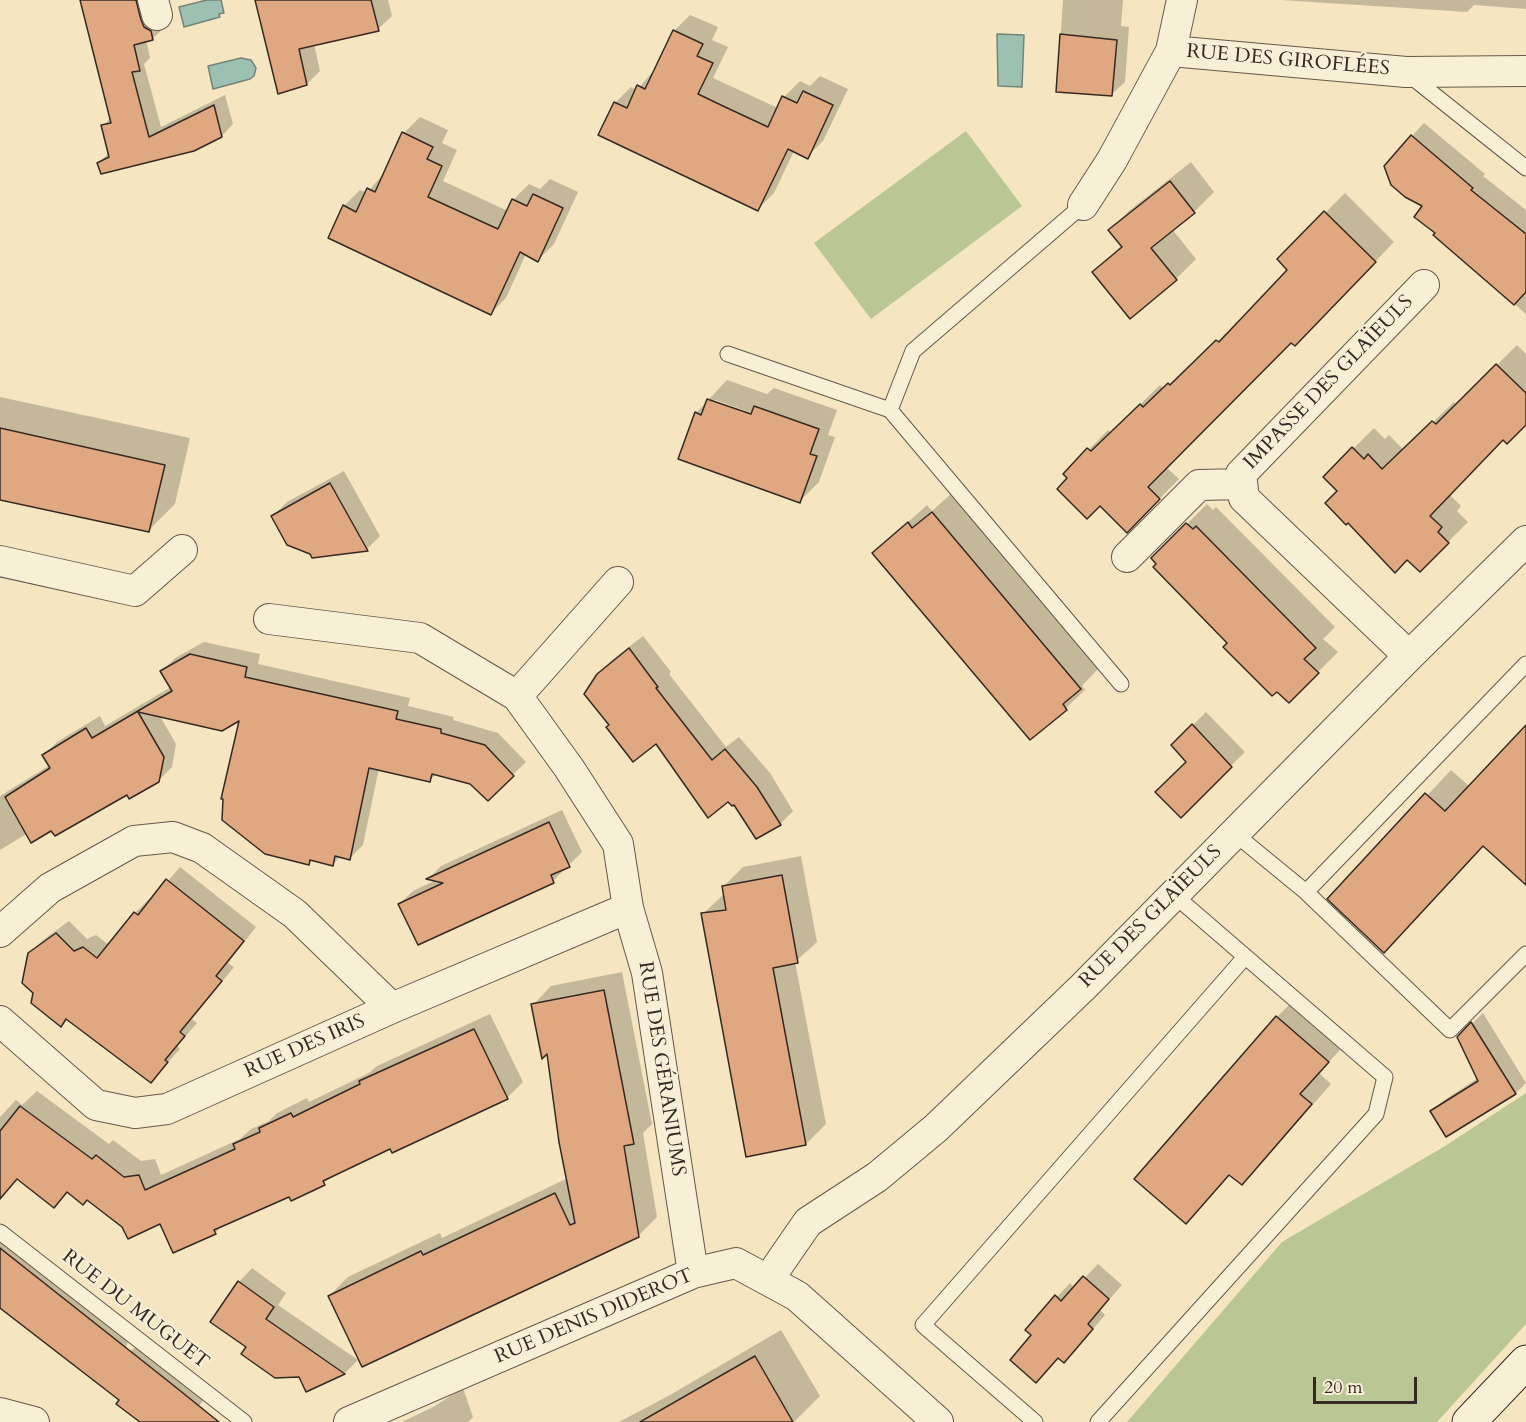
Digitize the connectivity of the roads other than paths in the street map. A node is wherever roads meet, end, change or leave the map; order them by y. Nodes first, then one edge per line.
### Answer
1 (1182, 0) edge
2 (1171, 51) junction
3 (1526, 71) edge
4 (1406, 72) junction
5 (1526, 168) edge
6 (1083, 205) joint
7 (1424, 285) dead end
8 (728, 354) dead end
9 (890, 410) junction
10 (1242, 484) junction
11 (1526, 541) edge
12 (182, 550) dead end
13 (1127, 557) dead end
14 (0, 561) edge
15 (618, 582) dead end
16 (269, 619) dead end
17 (1409, 656) junction
18 (1526, 664) edge
19 (1121, 684) dead end
20 (517, 696) junction
21 (1234, 833) junction
22 (1306, 892) junction
23 (1174, 895) junction
24 (628, 908) junction
25 (0, 932) edge
26 (1526, 954) edge
27 (1245, 957) junction
28 (392, 1008) junction
29 (0, 1021) edge
30 (0, 1232) edge
31 (693, 1273) junction
32 (768, 1280) junction
33 (1526, 1362) edge
34 (0, 1413) edge
35 (34, 1422) edge
36 (244, 1422) edge
37 (349, 1422) edge
38 (938, 1422) edge
39 (1035, 1422) edge
40 (1098, 1422) edge
41 (1469, 1422) edge

1 - 2 street
2 - 4 street, RUE DES GIROFLÉES
2 - 6 street
3 - 4 street, RUE DES GIROFLÉES
4 - 5 lane, RUE DES GIROFLÉES
6 - 9 lane
7 - 10 street, IMPASSE DES GLAÏEULS
8 - 9 lane
9 - 19 lane
10 - 13 street, IMPASSE DES GLAÏEULS
10 - 17 street, IMPASSE DES GLAÏEULS
11 - 17 street, RUE DES GLAÏEULS
12 - 14 street
15 - 20 street
16 - 20 street, RUE DES GÉRANIUMS
17 - 21 street, RUE DES GLAÏEULS
18 - 22 lane
20 - 24 street, RUE DES GÉRANIUMS
21 - 22 lane
21 - 23 street, RUE DES GLAÏEULS
22 - 26 lane
23 - 27 lane
23 - 32 street, RUE DES GLAÏEULS
24 - 28 street, RUE DES IRIS
24 - 31 street, RUE DES GÉRANIUMS
25 - 28 street
27 - 39 lane
27 - 40 lane
28 - 29 street, RUE DES IRIS
30 - 36 lane, RUE DU MUGUET
31 - 32 street, RUE DENIS DIDEROT
31 - 37 street, RUE DENIS DIDEROT
32 - 38 street, RUE DENIS DIDEROT
33 - 41 main road
34 - 35 street

